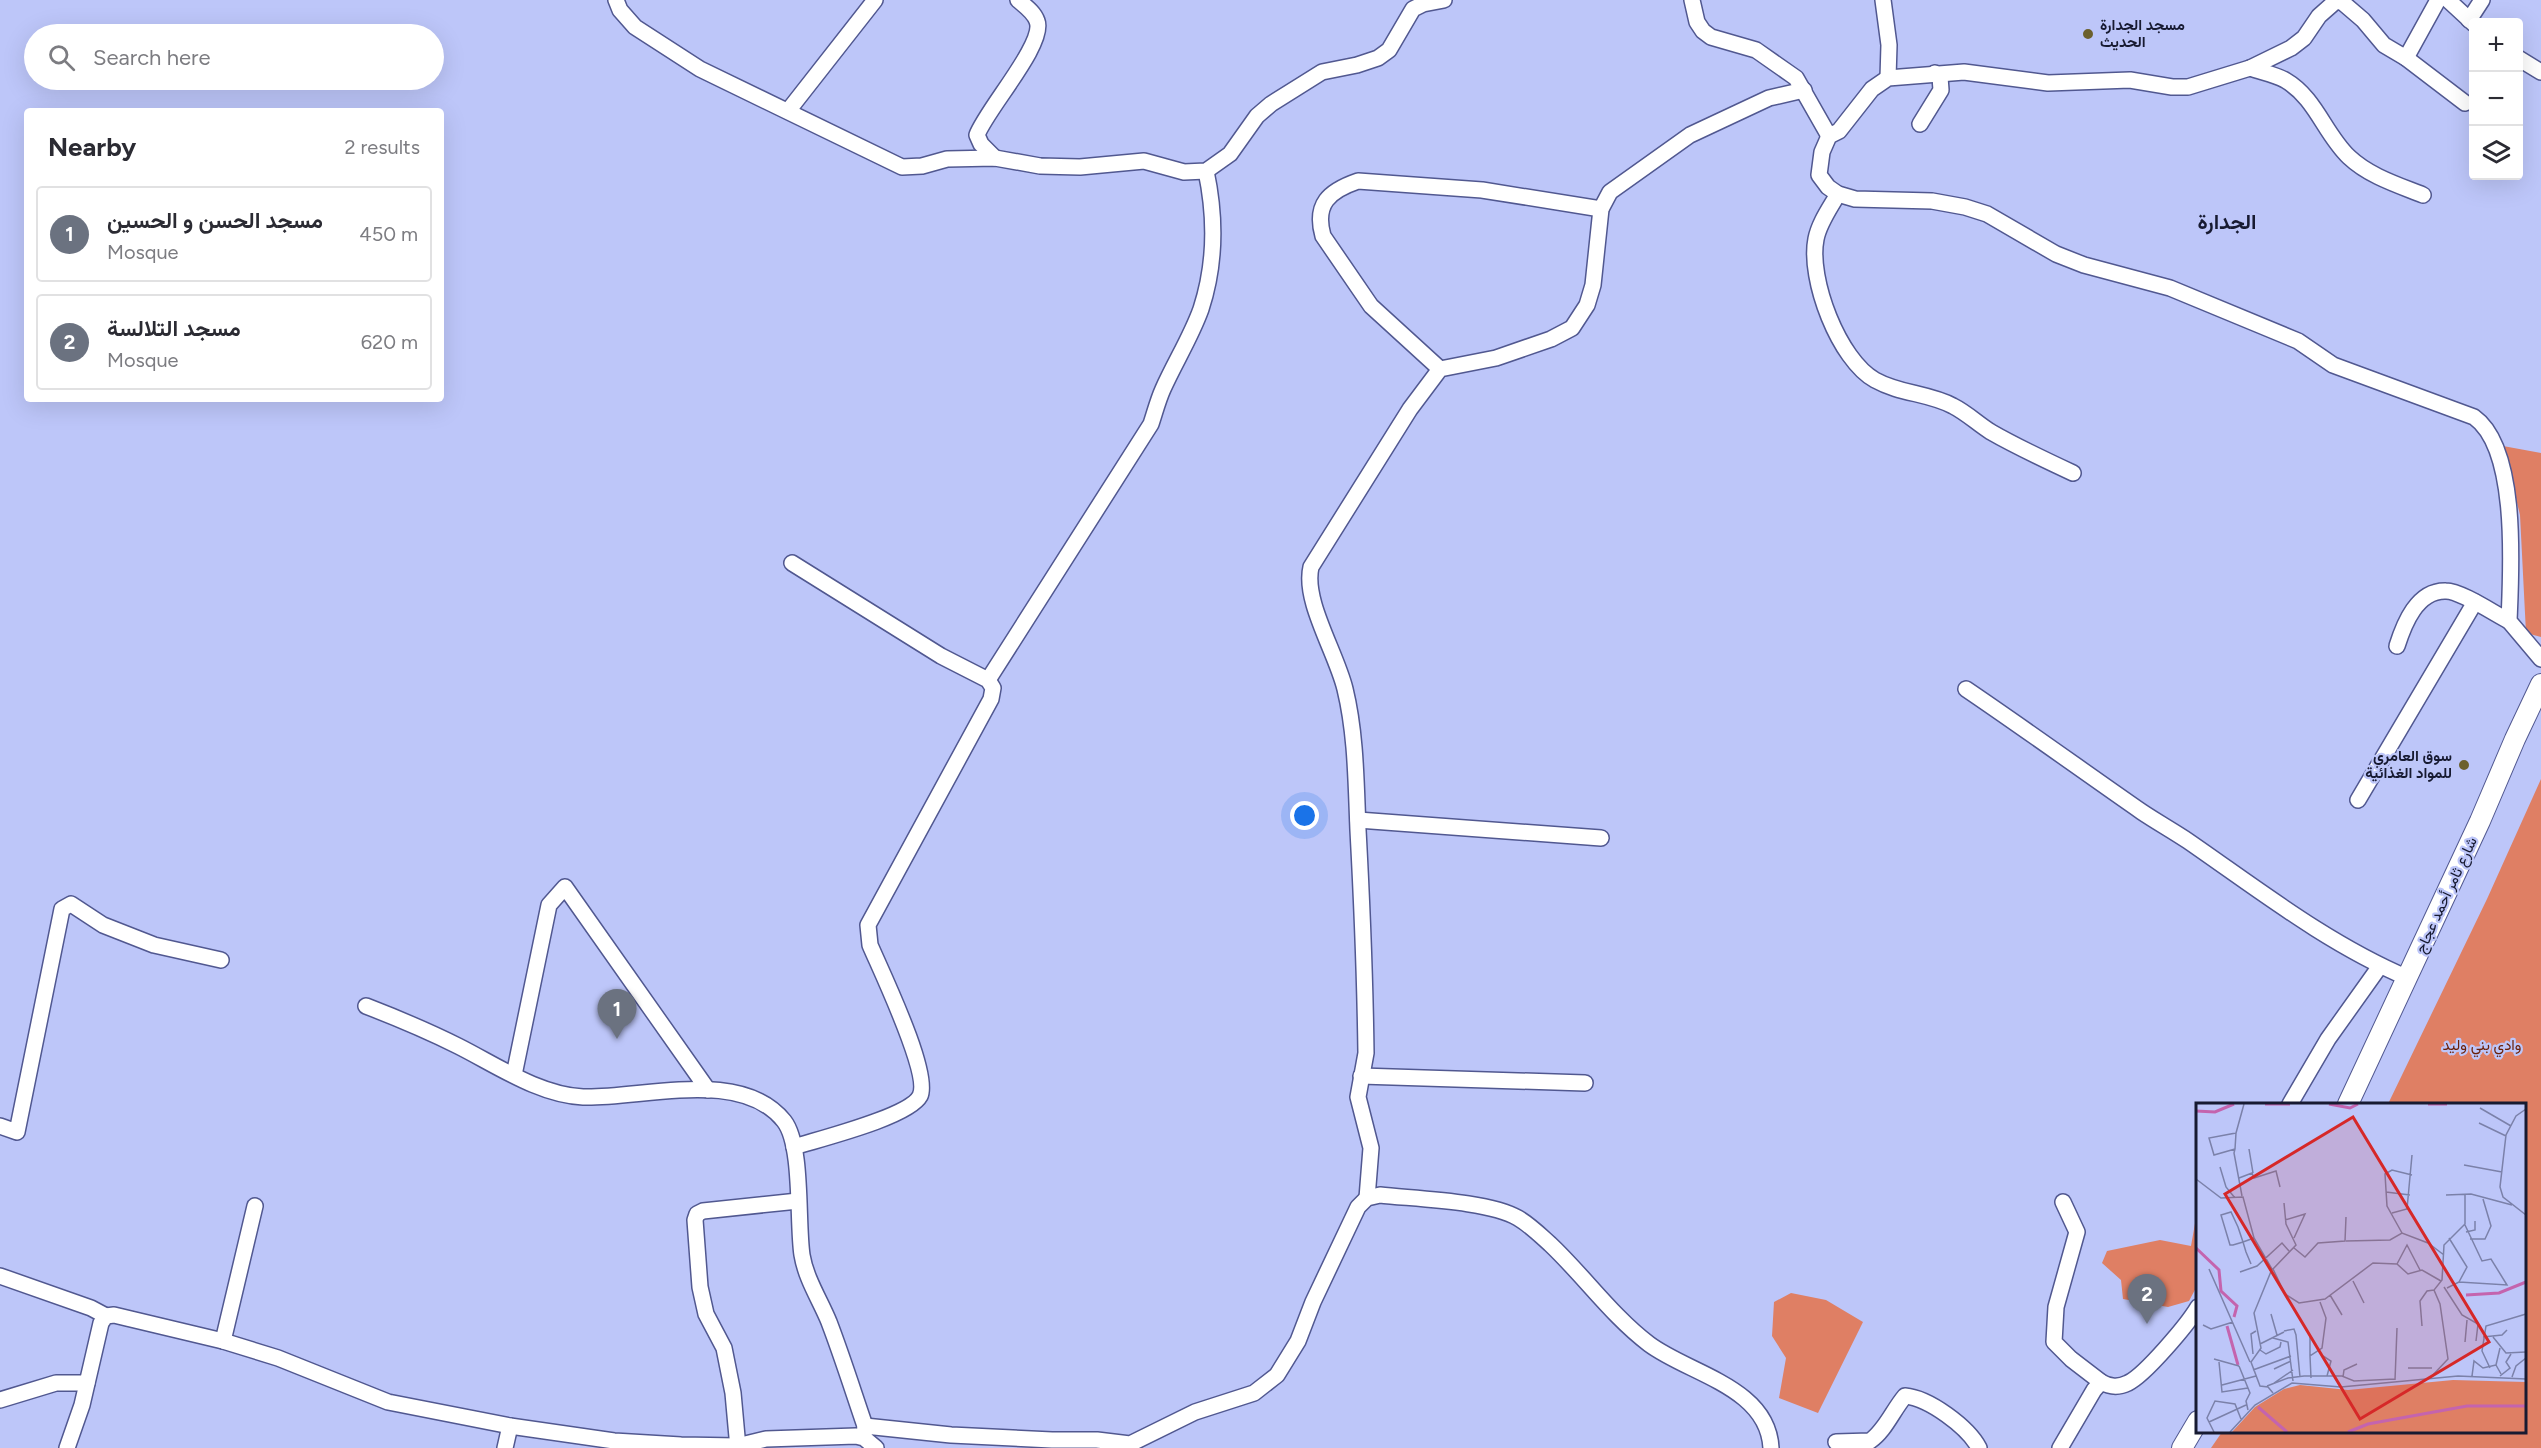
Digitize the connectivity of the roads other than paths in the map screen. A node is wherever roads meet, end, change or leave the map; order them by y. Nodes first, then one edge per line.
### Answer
1 (616, 0) edge
2 (875, 0) edge
3 (1018, 0) edge
4 (1444, 0) edge
5 (1692, 0) edge
6 (1883, 0) edge
7 (2438, 0) edge
8 (2448, 0) edge
9 (2482, 0) edge
10 (2325, 5) edge
11 (2473, 18) edge
12 (2469, 20) edge
13 (2406, 57) junction
14 (2523, 61) edge
15 (2250, 68) junction
16 (2541, 72) edge
17 (1935, 73) junction
18 (1888, 78) junction
19 (1804, 90) junction
20 (2465, 103) dead end
21 (788, 111) junction
22 (1920, 123) dead end
23 (1829, 136) junction
24 (995, 158) junction
25 (1206, 171) junction
26 (1838, 194) junction
27 (2423, 195) dead end
28 (1601, 209) junction
29 (1440, 369) junction
30 (2073, 473) dead end
31 (792, 563) dead end
32 (2475, 602) junction
33 (2509, 621) junction
34 (2397, 646) dead end
35 (2541, 659) edge
36 (988, 680) junction
37 (2541, 684) edge
38 (1966, 689) dead end
39 (2358, 800) dead end
40 (1358, 820) junction
41 (1601, 838) dead end
42 (221, 960) dead end
43 (2380, 966) junction
44 (2408, 978) junction
45 (366, 1006) dead end
46 (514, 1075) junction
47 (1361, 1076) junction
48 (1585, 1083) dead end
49 (708, 1090) junction
50 (2291, 1103) edge
51 (2348, 1103) edge
52 (0, 1126) edge
53 (794, 1147) junction
54 (1367, 1198) junction
55 (798, 1201) junction
56 (2063, 1202) dead end
57 (255, 1206) dead end
58 (0, 1276) edge
59 (2196, 1309) edge
60 (106, 1316) junction
61 (223, 1341) junction
62 (2101, 1382) junction
63 (87, 1383) junction
64 (0, 1400) edge
65 (2196, 1424) edge
66 (510, 1426) junction
67 (868, 1437) edge
68 (1836, 1442) dead end
69 (737, 1447) edge
70 (67, 1448) edge
71 (505, 1448) edge
72 (1771, 1448) edge
73 (1979, 1448) edge
74 (2060, 1448) edge
75 (2182, 1448) edge

1 - 21 street
2 - 21 street
3 - 24 street
4 - 25 street
5 - 19 street
6 - 18 street
7 - 13 street
8 - 12 street
9 - 11 street
10 - 13 street
10 - 15 street
13 - 20 street
14 - 16 street
15 - 17 street
15 - 27 street
17 - 18 street
17 - 22 street
18 - 23 street
19 - 23 street
19 - 28 street
21 - 24 street
23 - 26 street
24 - 25 street
25 - 36 street
26 - 30 street
26 - 33 street
28 - 29 street
28 - 29 street
29 - 40 street
31 - 36 street
32 - 33 street
32 - 34 street
32 - 39 street
33 - 35 street
36 - 53 street
37 - 44 main road, شارع ثامر أحمد عجاج
38 - 43 street
40 - 41 street
40 - 47 street
42 - 52 street
43 - 44 street
43 - 50 street
44 - 51 main road, شارع ثامر أحمد عجاج
45 - 46 street
46 - 49 street
46 - 49 street
47 - 48 street
47 - 54 street
49 - 53 street
53 - 55 street
54 - 67 street
54 - 72 street
55 - 67 street
55 - 69 street
56 - 62 street
57 - 61 street
58 - 60 street
59 - 62 street
60 - 61 street
60 - 63 street
61 - 66 street
62 - 74 street
63 - 64 street
63 - 70 street
65 - 75 main road
66 - 69 street
66 - 71 street
67 - 69 street
68 - 73 street

